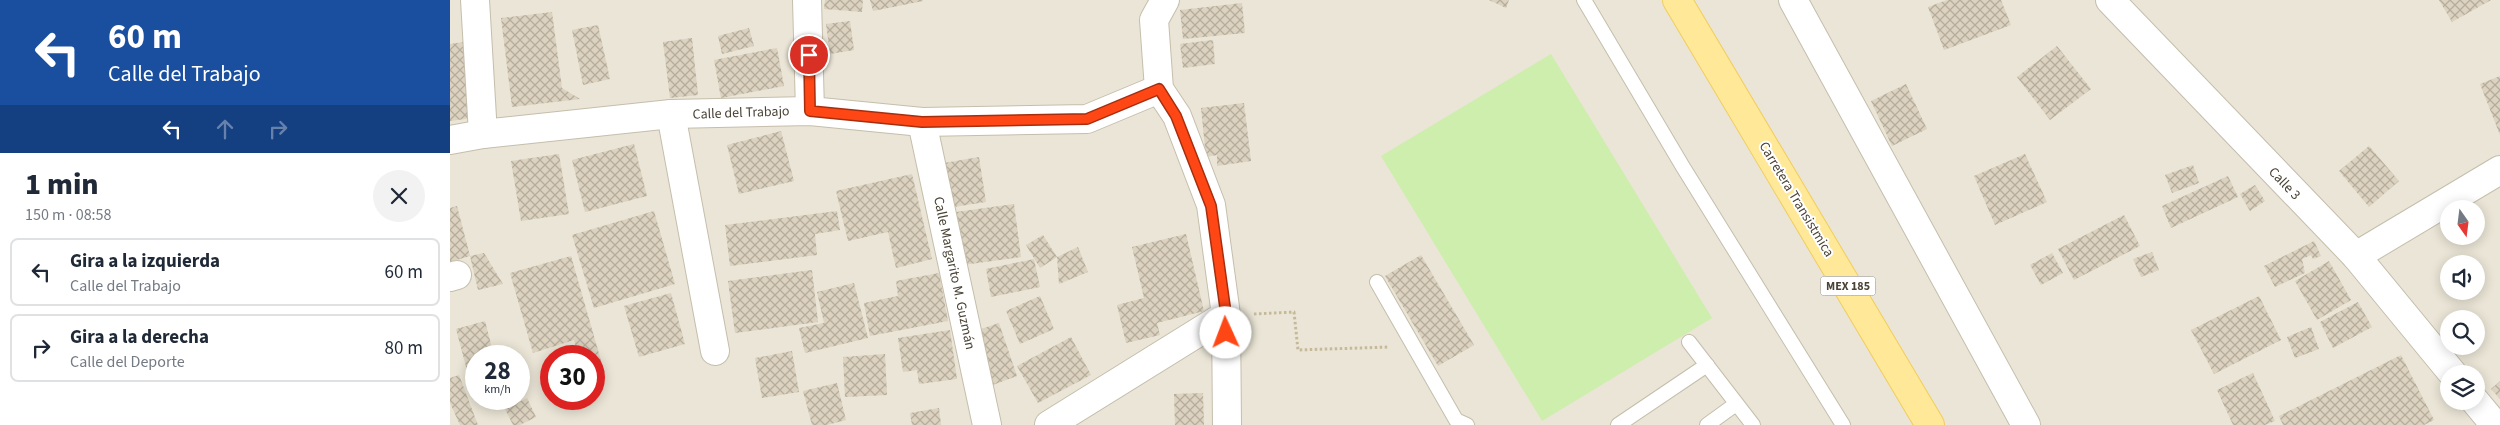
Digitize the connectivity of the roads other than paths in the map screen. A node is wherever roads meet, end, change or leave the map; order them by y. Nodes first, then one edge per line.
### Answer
1 (475, 0) edge
2 (807, 0) edge
3 (1165, 0) edge
4 (1584, 0) edge
5 (1677, 0) edge
6 (1793, 0) edge
7 (2110, 0) edge
8 (1159, 89) junction
9 (810, 111) junction
10 (671, 114) junction
11 (922, 122) junction
12 (483, 134) junction
13 (450, 140) edge
14 (2500, 170) edge
15 (2356, 256) junction
16 (1377, 282) dead end
17 (1226, 314) junction
18 (1689, 342) dead end
19 (715, 352) dead end
20 (1707, 365) junction
21 (2446, 365) edge
22 (1736, 404) junction
23 (2482, 410) edge
24 (987, 425) edge
25 (1049, 425) edge
26 (1227, 425) edge
27 (1467, 425) edge
28 (1618, 425) edge
29 (1707, 425) edge
30 (1752, 425) edge
31 (1843, 425) edge
32 (1930, 425) edge
33 (2026, 425) edge
34 (2495, 425) edge

1 - 12 street
2 - 9 street
3 - 8 street
4 - 31 lane
5 - 32 main road, Carretera Transistmica / MEX 185
6 - 33 street
7 - 15 street, Calle 3
8 - 11 street, Calle del Trabajo
8 - 17 street
9 - 10 street, Calle del Trabajo
9 - 11 street, Calle del Trabajo
10 - 12 street, Calle del Trabajo
10 - 19 street
11 - 24 street, Calle Margarito M. Guzmán
12 - 13 street, Calle del Trabajo
14 - 15 street
15 - 21 street, Calle 3
16 - 27 lane
17 - 25 street
17 - 26 street
18 - 20 lane
20 - 22 lane
20 - 28 lane
22 - 29 lane
22 - 30 lane
23 - 34 street

